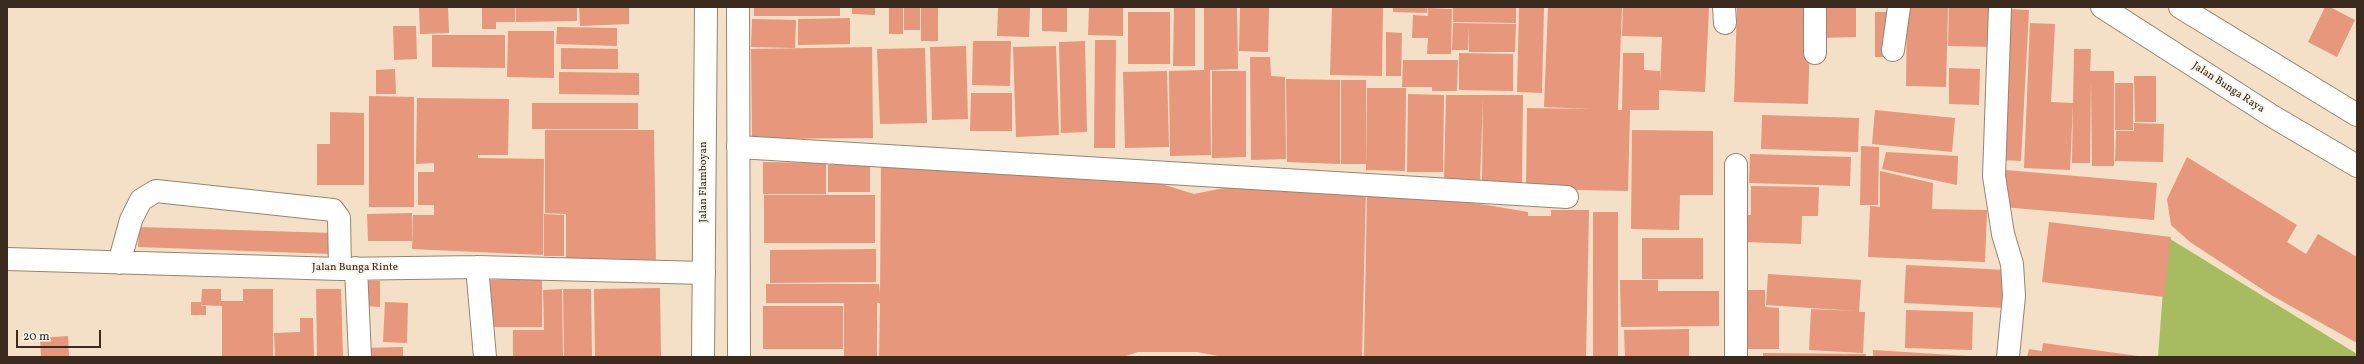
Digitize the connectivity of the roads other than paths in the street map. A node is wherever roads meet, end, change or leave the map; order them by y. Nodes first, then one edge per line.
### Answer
1 (706, 7) edge
2 (738, 7) edge
3 (1815, 7) edge
4 (1899, 7) edge
5 (2000, 7) edge
6 (2102, 7) edge
7 (2180, 7) edge
8 (1894, 50) dead end
9 (1815, 53) dead end
10 (2357, 115) edge
11 (738, 147) junction
12 (1736, 165) dead end
13 (2357, 166) edge
14 (1567, 197) dead end
15 (7, 259) edge
16 (119, 263) junction
17 (477, 267) junction
18 (348, 268) junction
19 (704, 273) junction
20 (360, 357) edge
21 (485, 357) edge
22 (703, 357) edge
23 (739, 357) edge
24 (1736, 357) edge
25 (2008, 357) edge

1 - 19 street, Jalan Flamboyan
2 - 11 street
3 - 9 street
4 - 8 street
5 - 25 street
6 - 13 street, Jalan Bunga Raya
7 - 10 street
11 - 14 street
11 - 23 street
12 - 24 street
15 - 16 street, Jalan Bunga Rinte
16 - 18 street, Jalan Bunga Rinte
16 - 18 street
17 - 18 street, Jalan Bunga Rinte
17 - 19 street, Jalan Bunga Rinte
17 - 21 street
18 - 20 street
19 - 22 street, Jalan Flamboyan

